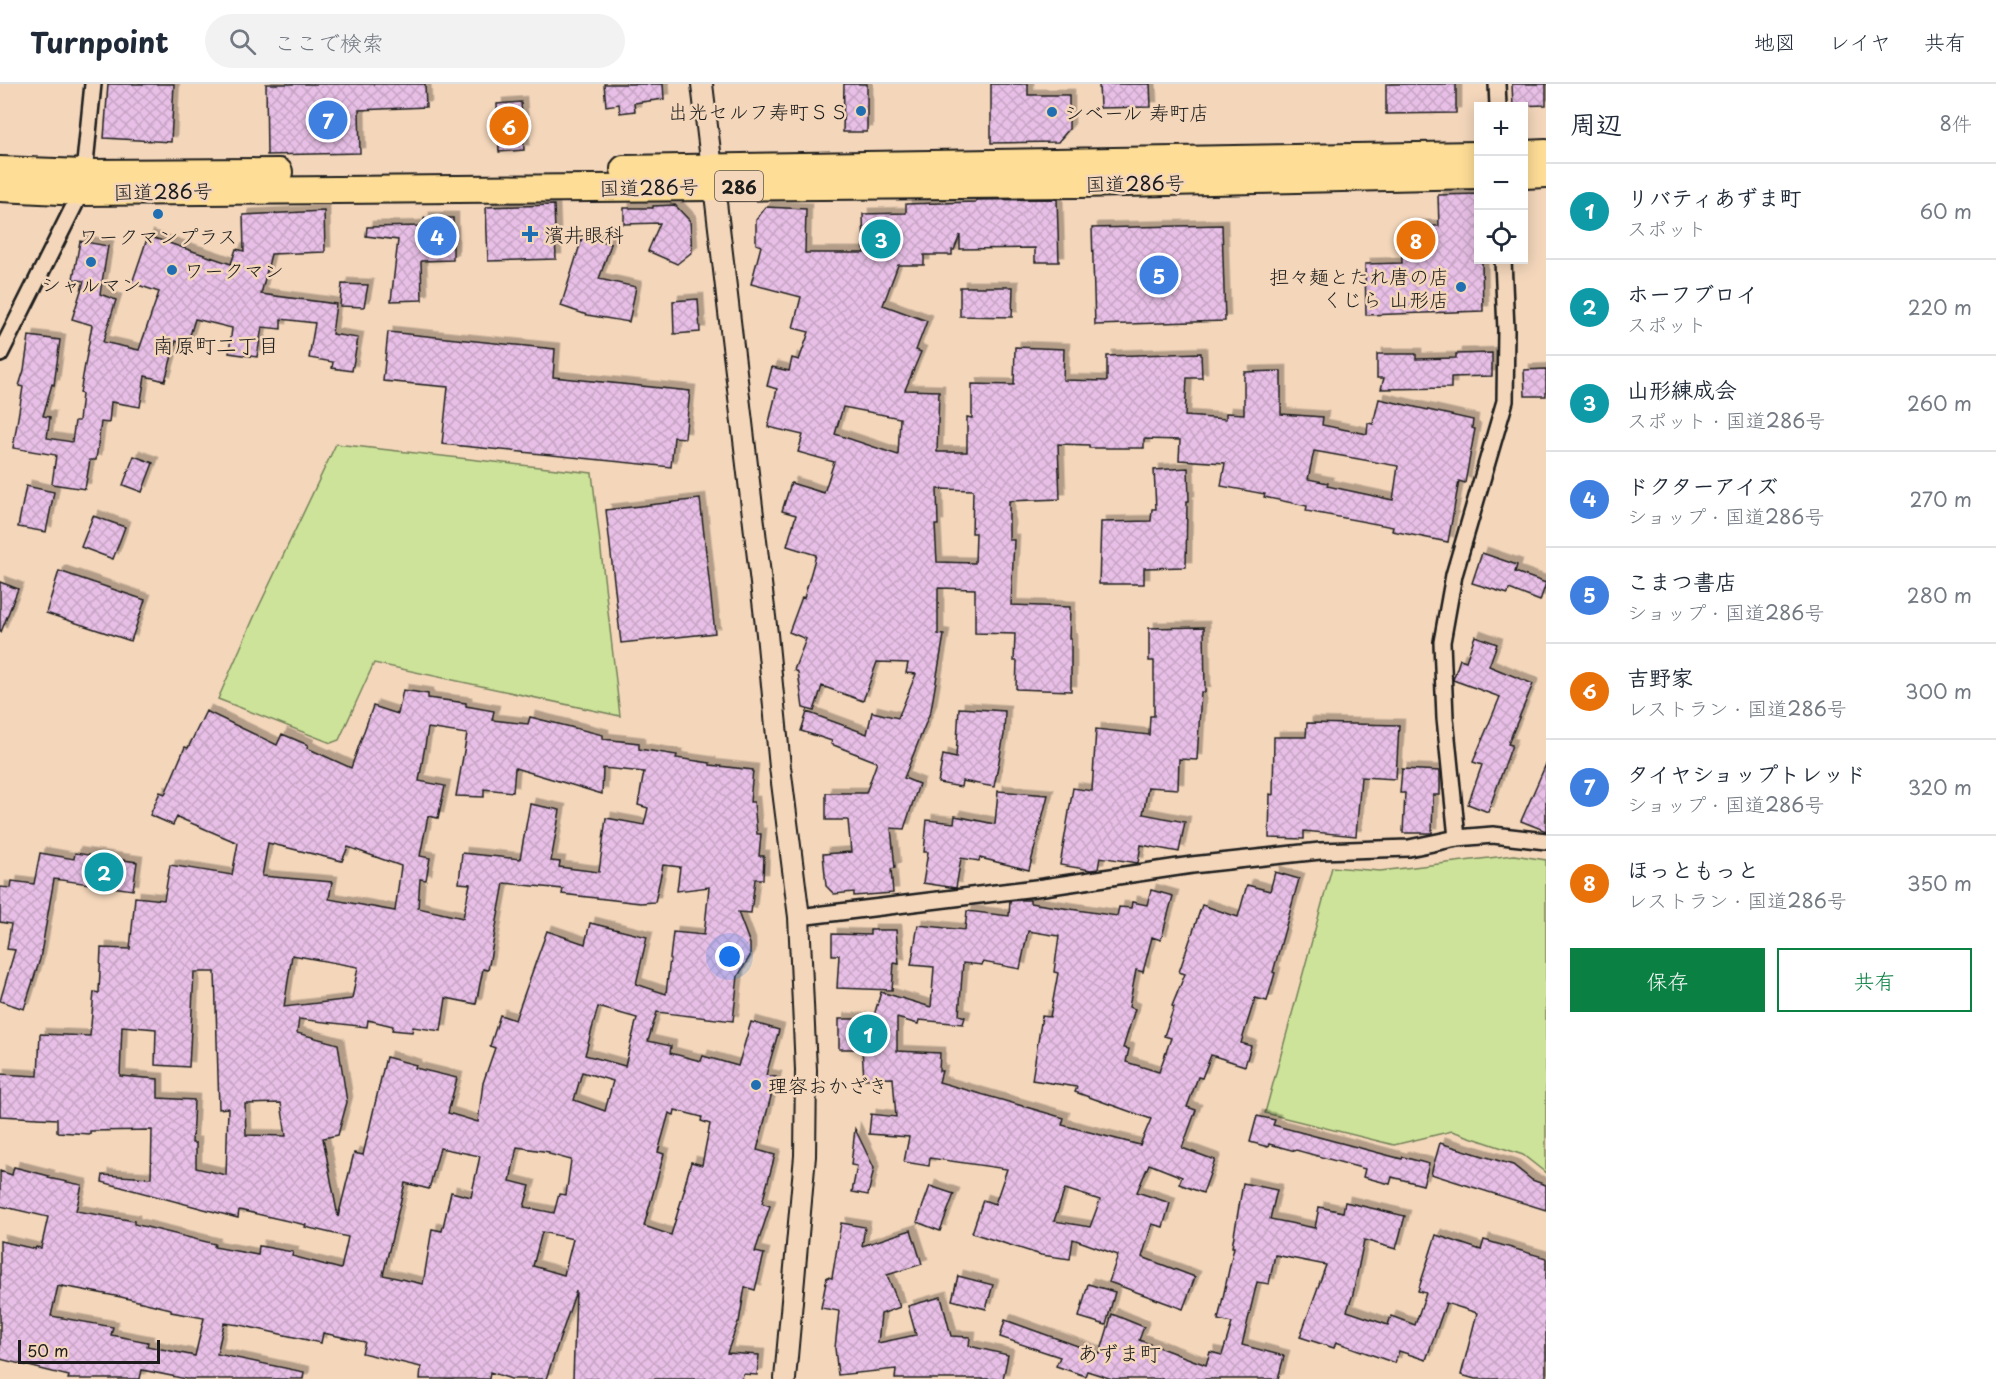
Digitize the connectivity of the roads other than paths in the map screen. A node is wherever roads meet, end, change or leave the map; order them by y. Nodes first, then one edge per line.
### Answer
1 (93, 84) edge
2 (702, 84) edge
3 (1497, 84) edge
4 (1498, 102) edge
5 (1546, 153) edge
6 (1528, 154) edge
7 (1474, 155) edge
8 (0, 170) edge
9 (1546, 174) edge
10 (1474, 175) edge
11 (1528, 175) edge
12 (713, 177) junction
13 (82, 182) junction
14 (0, 188) edge
15 (1503, 264) edge
16 (0, 354) edge
17 (1457, 838) junction
18 (1546, 841) edge
19 (799, 917) junction
20 (785, 1379) edge

1 - 13 street
2 - 12 street
3 - 4 street
5 - 6 highway
7 - 12 highway, 国道286号 / 286
8 - 13 highway, 国道286号 / 286
9 - 11 highway
10 - 12 highway, 国道286号 / 286
12 - 13 highway, 国道286号 / 286
12 - 19 street
13 - 14 highway, 国道286号 / 286
13 - 16 street
15 - 17 street
17 - 18 street
17 - 19 street
19 - 20 street

